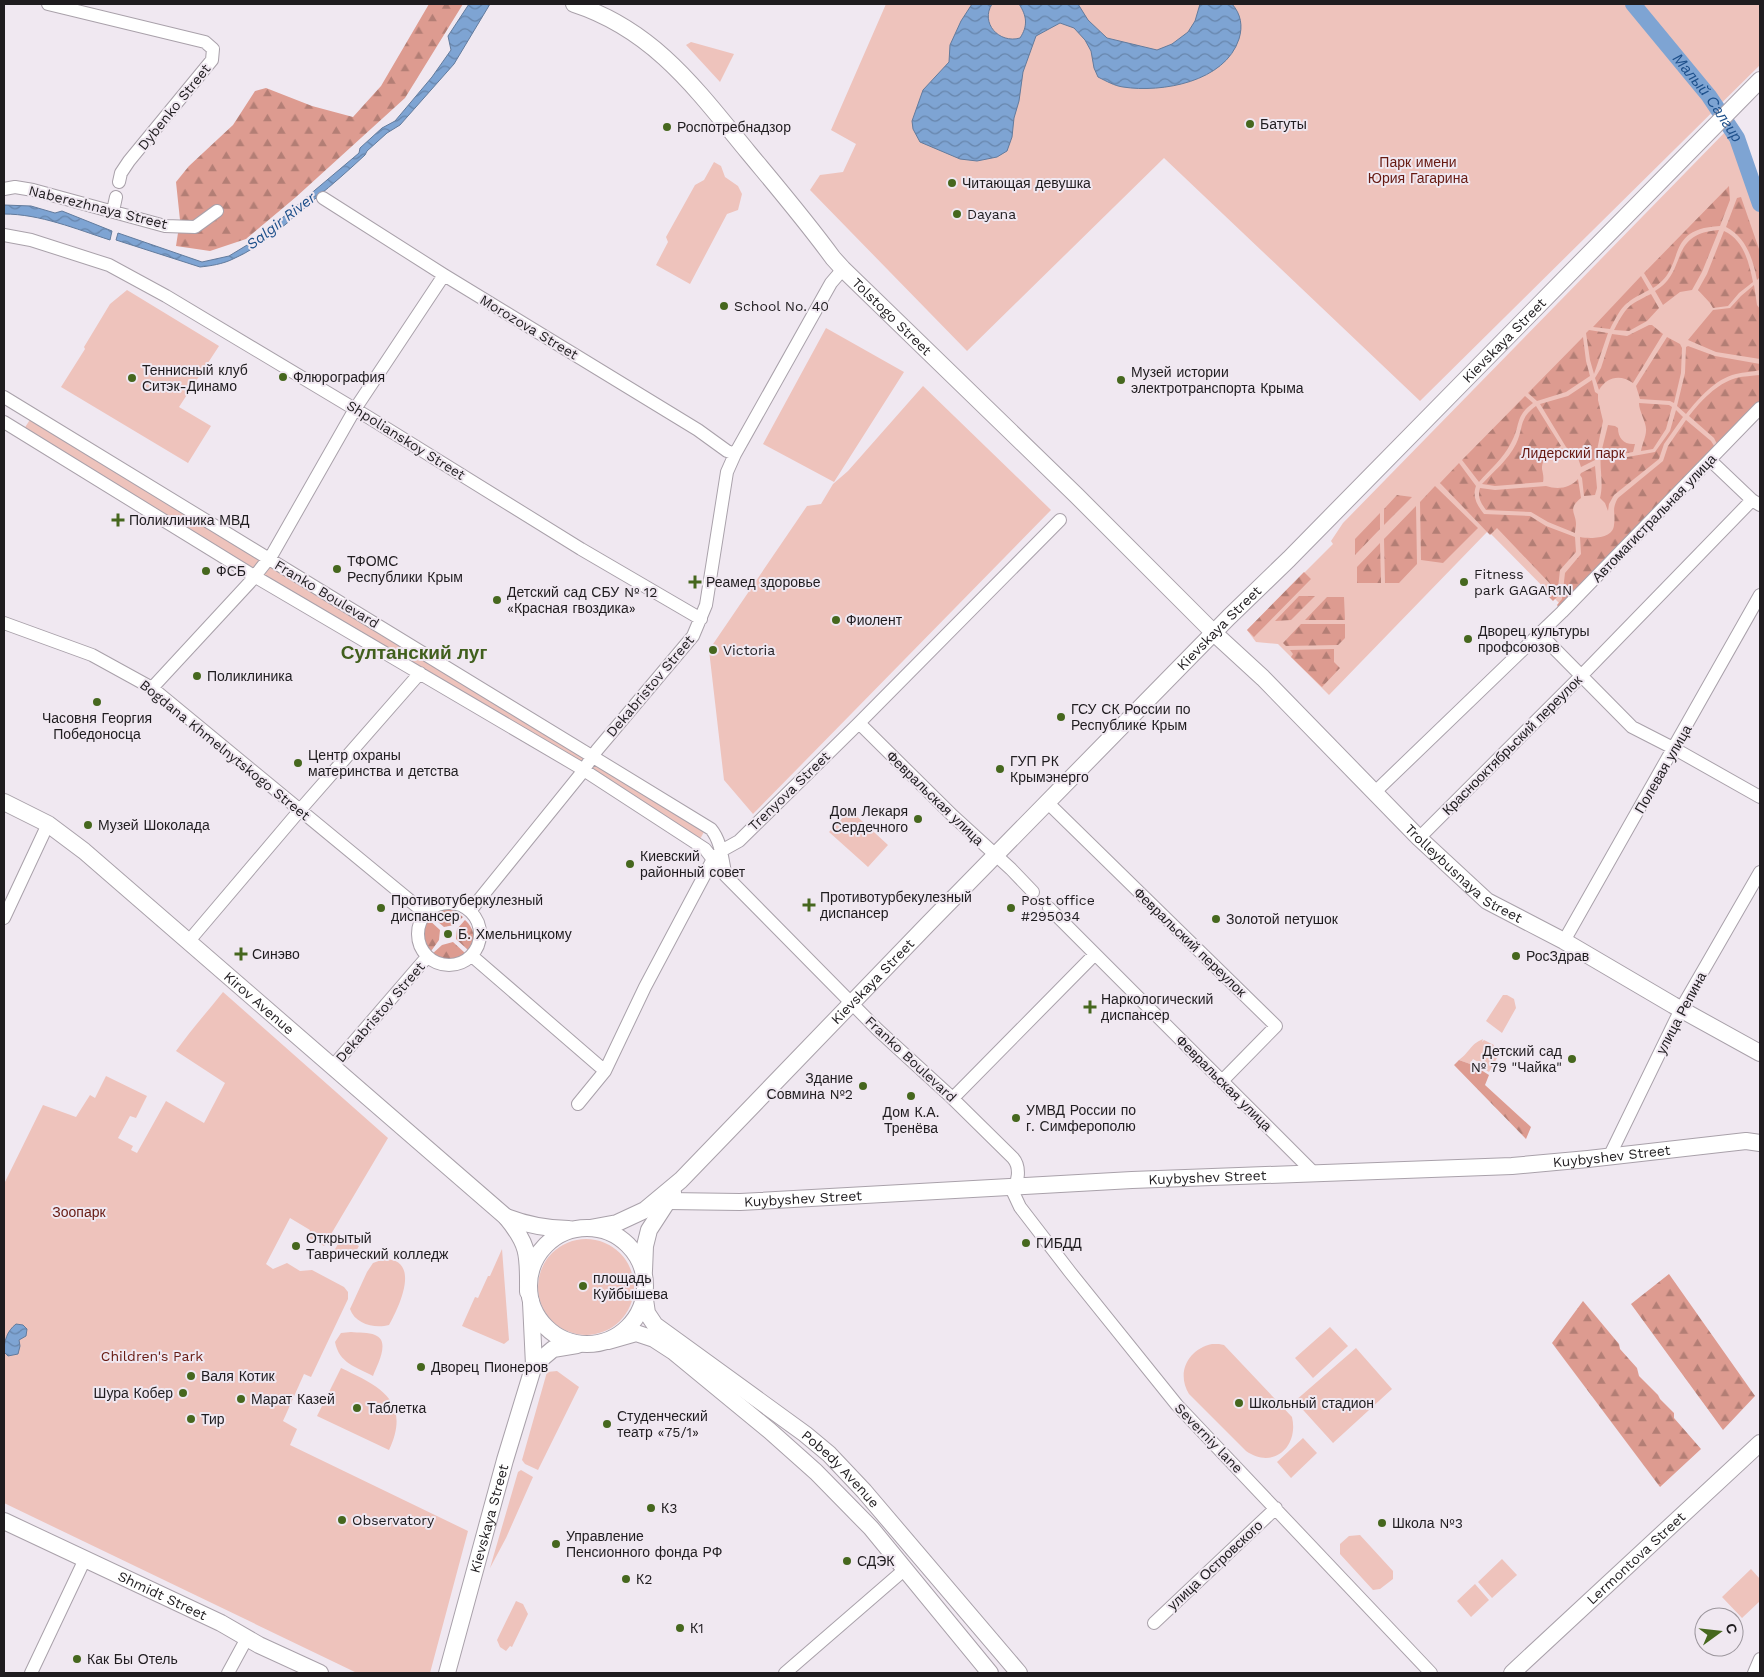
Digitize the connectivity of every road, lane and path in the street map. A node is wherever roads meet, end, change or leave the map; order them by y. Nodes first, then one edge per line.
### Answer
1 (48, 4) edge
2 (574, 4) edge
3 (1760, 80) edge
4 (119, 182) dead end
5 (4, 189) edge
6 (116, 197) dead end
7 (323, 198) dead end
8 (113, 211) junction
9 (218, 211) dead end
10 (4, 235) edge
11 (843, 269) junction
12 (444, 275) junction
13 (4, 397) edge
14 (1760, 408) edge
15 (355, 409) junction
16 (4, 422) edge
17 (735, 454) junction
18 (1711, 461) junction
19 (1756, 503) edge
20 (1060, 520) dead end
21 (268, 558) junction
22 (254, 576) junction
23 (1760, 595) edge
24 (701, 619) junction
25 (4, 624) edge
26 (1214, 633) junction
27 (1540, 634) junction
28 (420, 673) junction
29 (1581, 676) junction
30 (152, 688) junction
31 (859, 723) junction
32 (1675, 748) junction
33 (592, 756) junction
34 (584, 770) junction
35 (1375, 792) junction
36 (1760, 797) edge
37 (4, 802) edge
38 (1048, 803) junction
39 (300, 810) junction
40 (48, 824) junction
41 (1419, 838) junction
42 (717, 855) junction
43 (996, 856) junction
44 (1760, 872) edge
45 (1033, 892) dead end
46 (1048, 908) dead end
47 (470, 911) junction
48 (426, 913) junction
49 (4, 918) edge
50 (1564, 941) junction
51 (188, 942) junction
52 (1095, 954) junction
53 (472, 956) junction
54 (427, 957) junction
55 (852, 1004) junction
56 (1681, 1009) junction
57 (1760, 1053) edge
58 (333, 1066) junction
59 (606, 1071) junction
60 (1222, 1080) junction
61 (953, 1098) junction
62 (578, 1104) dead end
63 (1760, 1129) edge
64 (1753, 1142) edge
65 (1609, 1157) junction
66 (1315, 1174) junction
67 (681, 1180) junction
68 (1017, 1185) junction
69 (668, 1202) junction
70 (506, 1216) junction
71 (587, 1228) junction
72 (644, 1285) junction
73 (530, 1297) junction
74 (608, 1341) junction
75 (580, 1345) junction
76 (534, 1365) junction
77 (1760, 1443) edge
78 (1276, 1508) junction
79 (4, 1521) edge
80 (85, 1559) junction
81 (904, 1570) junction
82 (1154, 1623) dead end
83 (246, 1638) junction
84 (1760, 1659) edge
85 (31, 1673) edge
86 (228, 1673) edge
87 (320, 1673) edge
88 (446, 1673) edge
89 (785, 1673) edge
90 (990, 1673) edge
91 (1019, 1673) edge
92 (1432, 1673) edge
93 (1512, 1673) edge
94 (1754, 1673) edge

1 - 4 street, Dybenko Street
2 - 11 main road, Tolstogo Street
3 - 26 main road, Kievskaya Street
5 - 8 street, Naberezhnaya Street
6 - 8 street
7 - 12 street, Morozova Street
8 - 9 street, Naberezhnaya Street
10 - 15 street, Shpolianskoy Street
11 - 17 street, Dekabristov Street
11 - 26 main road, Tolstogo Street
12 - 15 street
12 - 17 street, Morozova Street
13 - 21 street, Franko Boulevard
14 - 18 street, Автомагистральная улица
15 - 21 street
15 - 24 street, Shpolianskoy Street
16 - 22 street, Franko Boulevard
17 - 24 street, Dekabristov Street
18 - 19 street
18 - 27 street, Автомагистральная улица
19 - 29 street, Краснооктябрьский переулок
20 - 31 street, Trenyova Street
21 - 22 street
21 - 33 street, Franko Boulevard
22 - 28 street, Franko Boulevard
22 - 30 street
23 - 32 street, Полевая улица
24 - 33 street, Dekabristov Street
25 - 30 street, Bogdana Khmelnytskogo Street
26 - 35 main road, Trolleybusnaya Street
26 - 38 main road, Kievskaya Street
27 - 29 street
27 - 35 street, Автомагистральная улица
28 - 34 street, Franko Boulevard
28 - 39 street
29 - 32 street
29 - 41 street, Краснооктябрьский переулок
30 - 39 street, Bogdana Khmelnytskogo Street
31 - 42 street, Trenyova Street
31 - 43 street, Февральская улица
32 - 36 street
32 - 50 street, Полевая улица
33 - 34 street, Dekabristov Street
33 - 42 street, Franko Boulevard
34 - 42 street, Franko Boulevard
34 - 47 street, Dekabristov Street
35 - 41 main road, Trolleybusnaya Street
37 - 40 main road, Kirov Avenue
38 - 43 main road, Kievskaya Street
38 - 60 street, Февральский переулок
39 - 48 street, Bogdana Khmelnytskogo Street
39 - 51 street
40 - 49 street
40 - 51 main road, Kirov Avenue
41 - 50 main road, Trolleybusnaya Street
42 - 55 street, Franko Boulevard
42 - 59 street
43 - 45 street, Февральская улица
43 - 55 main road, Kievskaya Street
44 - 56 street, улица Репина
46 - 52 street, Февральская улица
47 - 48 street
47 - 53 street
48 - 54 street
50 - 56 main road, Trolleybusnaya Street
51 - 58 main road, Kirov Avenue
52 - 60 street, Февральская улица
52 - 61 street
53 - 54 street
53 - 59 street
54 - 58 street, Dekabristov Street
55 - 61 street, Franko Boulevard
55 - 67 main road, Kievskaya Street
56 - 57 main road, Trolleybusnaya Street
56 - 65 street, улица Репина
58 - 70 main road, Kirov Avenue
59 - 62 street
60 - 66 street, Февральская улица
61 - 68 street, Franko Boulevard
63 - 64 main road
64 - 65 main road, Kuybyshev Street
65 - 66 main road, Kuybyshev Street
66 - 68 main road, Kuybyshev Street
67 - 69 main road, Kievskaya Street
67 - 71 main road, Kievskaya Street
68 - 69 main road, Kuybyshev Street
68 - 78 street, Severniy lane
69 - 72 main road, Kievskaya Street
70 - 71 main road
70 - 73 main road
71 - 72 main road
71 - 73 main road
72 - 74 main road
72 - 91 main road, Pobedy Avenue
73 - 75 main road
73 - 76 main road, Kievskaya Street
74 - 75 main road
74 - 81 main road, Pobedy Avenue
75 - 76 main road
76 - 88 main road, Kievskaya Street
77 - 93 main road, Lermontova Street
78 - 82 street, улица Островского
78 - 92 street, Severniy lane
79 - 80 main road, Shmidt Street
80 - 83 main road, Shmidt Street
80 - 85 street
81 - 89 street
81 - 90 main road, Pobedy Avenue
83 - 86 street
83 - 87 main road, Shmidt Street
84 - 94 street

